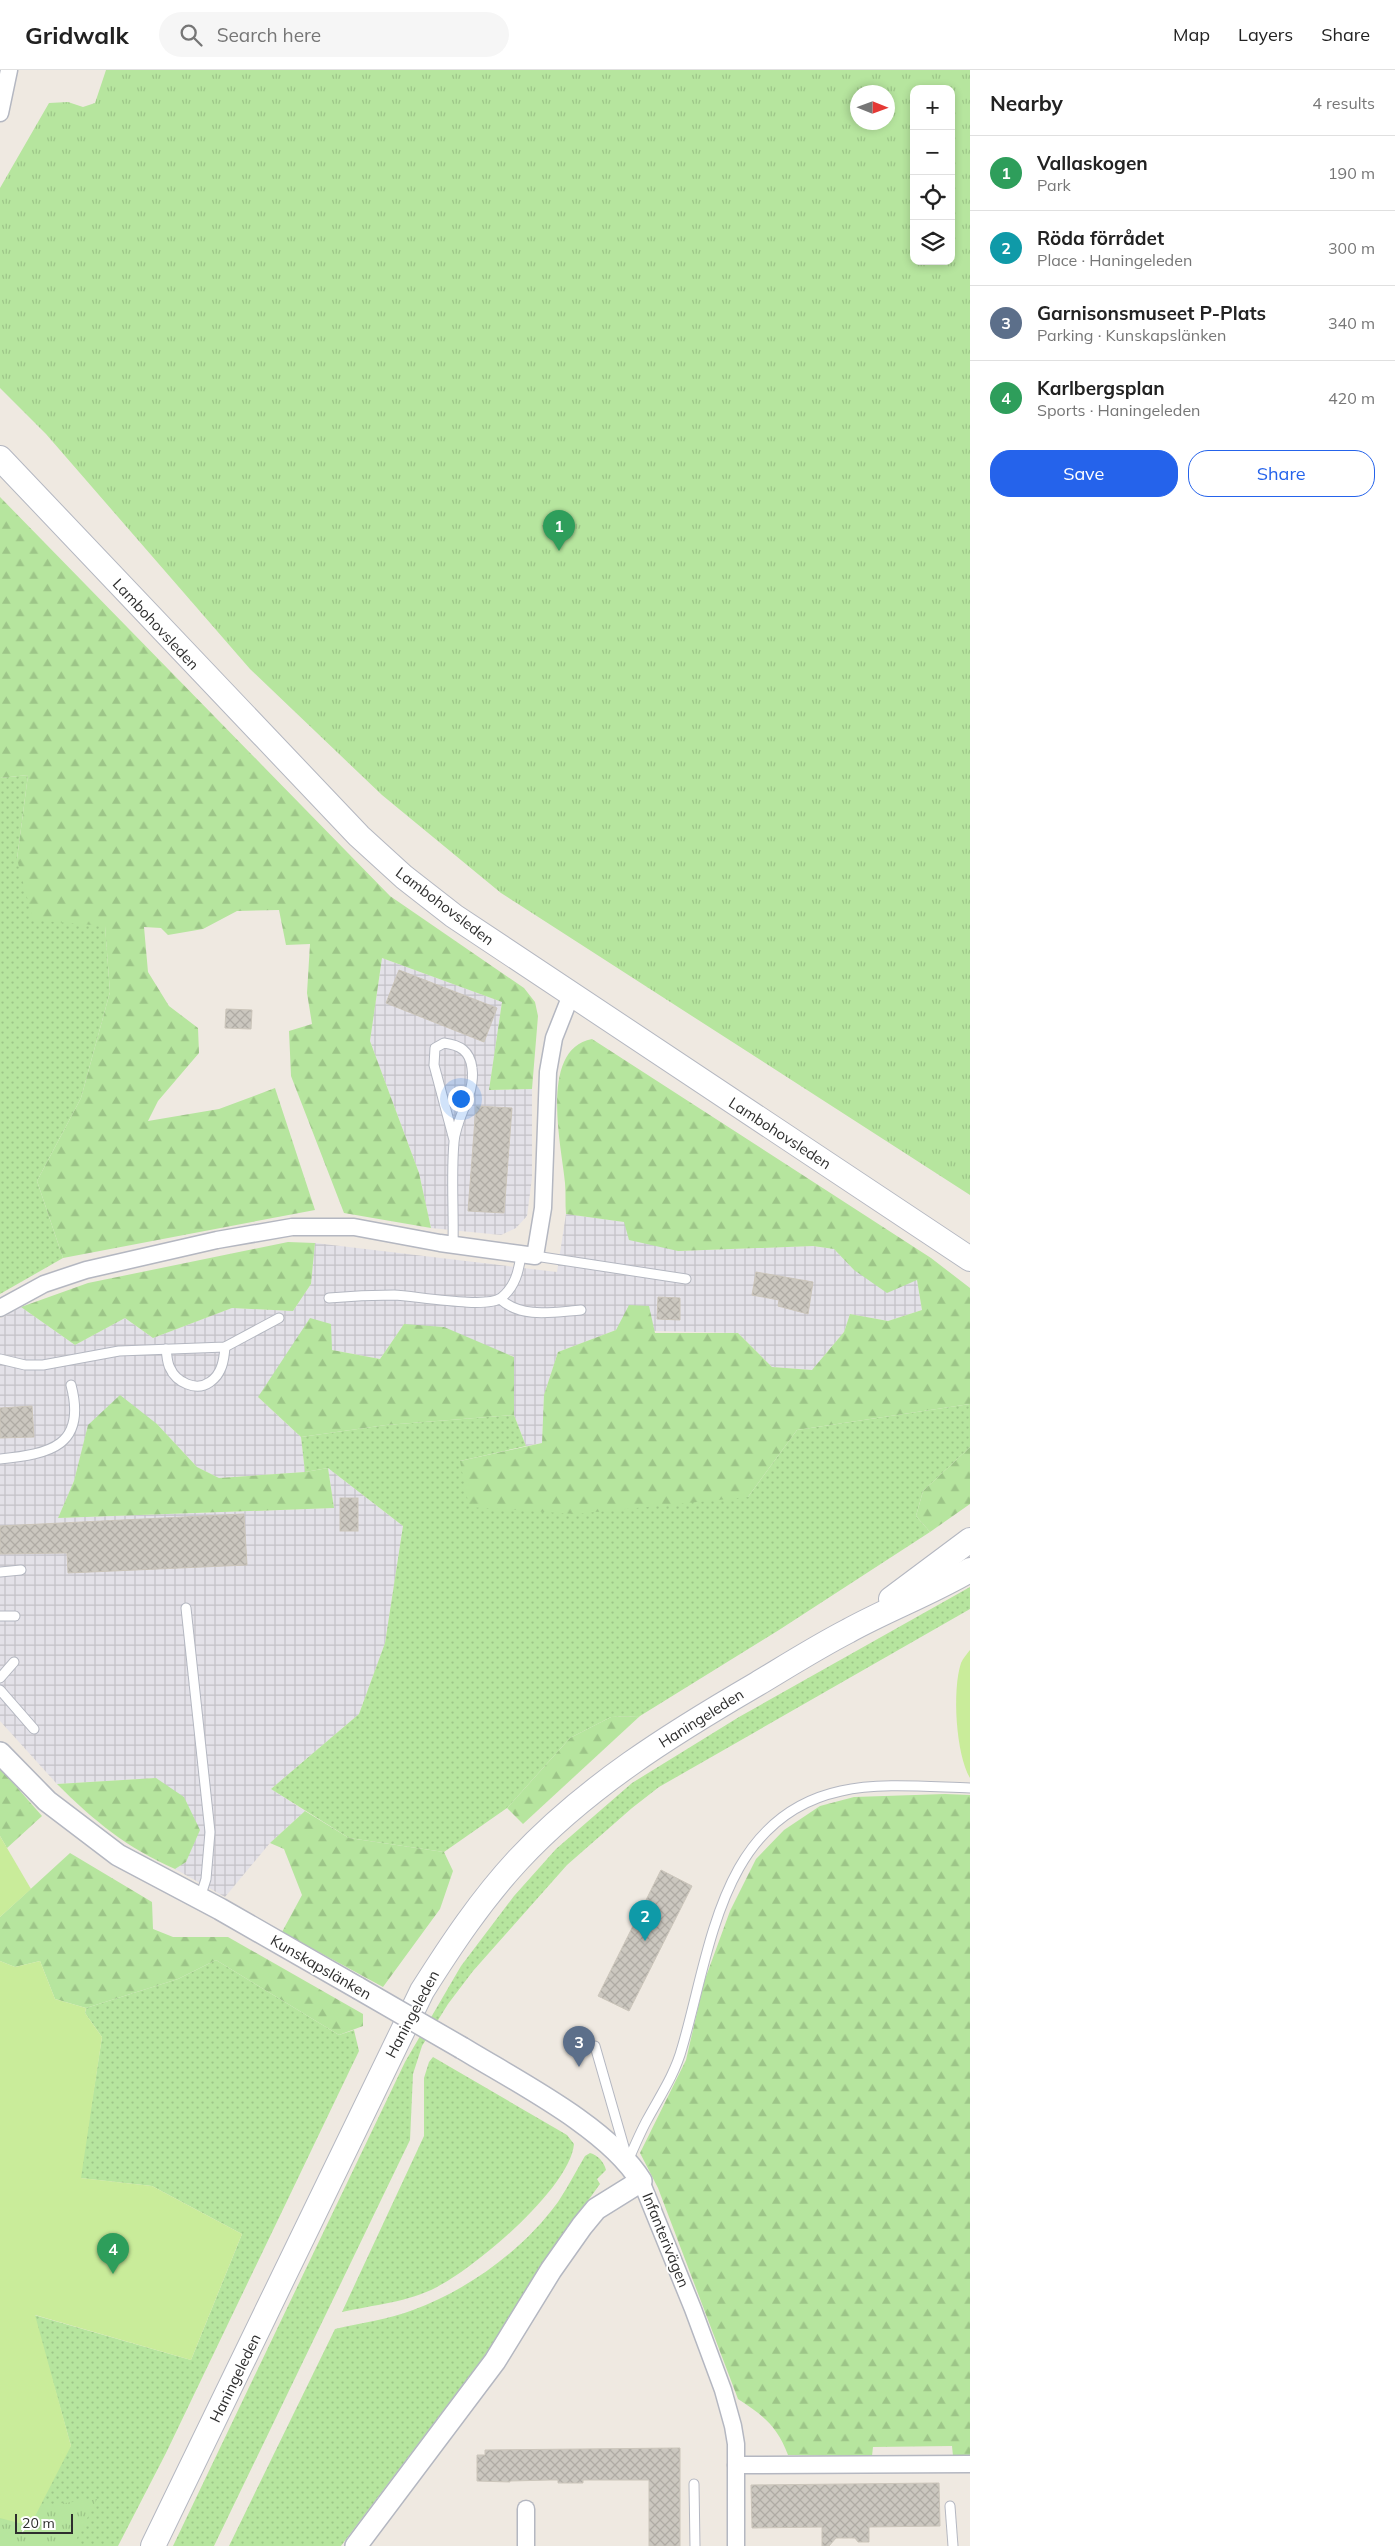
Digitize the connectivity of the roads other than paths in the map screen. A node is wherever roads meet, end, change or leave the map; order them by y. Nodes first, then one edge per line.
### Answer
1 (9, 70) edge
2 (0, 113) edge
3 (0, 458) edge
4 (571, 995) junction
5 (454, 1140) junction
6 (453, 1245) junction
7 (528, 1255) junction
8 (970, 1259) edge
9 (686, 1279) dead end
10 (329, 1298) dead end
11 (500, 1299) junction
12 (0, 1308) edge
13 (581, 1310) dead end
14 (279, 1318) dead end
15 (225, 1347) junction
16 (166, 1349) junction
17 (0, 1359) edge
18 (71, 1385) dead end
19 (0, 1459) edge
20 (970, 1540) edge
21 (22, 1570) dead end
22 (970, 1570) edge
23 (0, 1572) edge
24 (186, 1608) dead end
25 (0, 1616) edge
26 (16, 1616) dead end
27 (849, 1630) junction
28 (14, 1662) dead end
29 (0, 1678) edge
30 (0, 1690) edge
31 (34, 1729) dead end
32 (0, 1753) edge
33 (970, 1788) edge
34 (200, 1899) junction
35 (595, 2046) dead end
36 (628, 2161) junction
37 (642, 2182) junction
38 (970, 2464) edge
39 (736, 2466) junction
40 (694, 2484) dead end
41 (950, 2506) dead end
42 (526, 2509) dead end
43 (153, 2546) edge
44 (356, 2546) edge
45 (526, 2546) edge
46 (695, 2546) edge
47 (736, 2546) edge
48 (953, 2546) edge

1 - 2 street
3 - 4 main road, Lambohovsleden
4 - 7 street
4 - 8 main road, Lambohovsleden
5 - 5 lane
5 - 6 lane
6 - 7 street
6 - 12 street
7 - 9 lane
7 - 11 lane
10 - 11 lane
11 - 13 lane
14 - 15 lane
15 - 16 lane
15 - 16 lane
16 - 17 lane
18 - 19 lane
20 - 27 main road, Haningeleden
21 - 23 lane
22 - 27 main road, Haningeleden
24 - 34 lane
25 - 26 lane
27 - 43 main road, Haningeleden
28 - 29 lane
30 - 31 lane
32 - 34 street, Kunskapslänken
33 - 36 lane
34 - 36 street, Kunskapslänken, bridge
35 - 36 lane
36 - 37 street, Kunskapslänken
37 - 39 street, Infanterivägen
37 - 44 street, Infanterivägen
38 - 39 street
39 - 47 street, Infanterivägen
40 - 46 lane
41 - 48 lane
42 - 45 street

